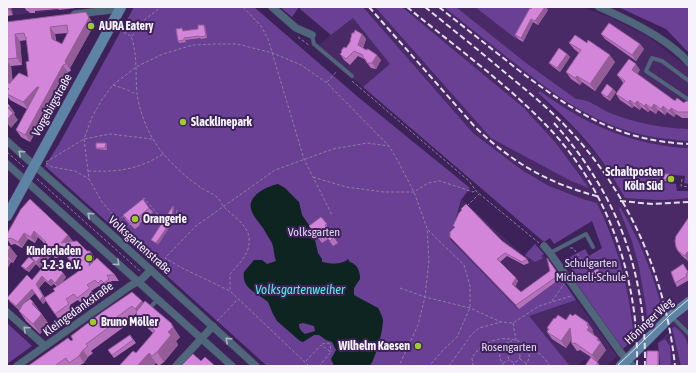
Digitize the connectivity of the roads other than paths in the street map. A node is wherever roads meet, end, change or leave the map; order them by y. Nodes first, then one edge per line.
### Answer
1 (272, 7) edge
2 (599, 7) edge
3 (121, 8) edge
4 (69, 15) edge
5 (312, 35) joint
6 (689, 63) edge
7 (351, 78) road end
8 (689, 81) edge
9 (689, 100) edge
10 (7, 141) edge
11 (7, 164) edge
12 (36, 168) junction
13 (7, 216) edge
14 (544, 246) road end
15 (593, 247) dead end
16 (550, 253) junction
17 (148, 273) junction
18 (137, 281) junction
19 (158, 299) junction
20 (689, 302) edge
21 (148, 311) edge
22 (7, 312) edge
23 (671, 316) junction
24 (213, 326) junction
25 (689, 333) edge
26 (202, 338) junction
27 (45, 346) junction
28 (627, 364) edge
29 (16, 366) edge
30 (176, 366) edge
31 (232, 366) edge
32 (256, 366) edge
33 (618, 366) edge

1 - 5 street
2 - 6 street
3 - 4 street
3 - 12 main road, Vorgebirgstraße
5 - 7 lane
8 - 9 lane
12 -> 10 street, Volksgartenstraße
11 - 12 street, Volksgartenstraße
12 - 13 main road, Vorgebirgstraße
17 -> 12 street, Volksgartenstraße
12 -> 18 street, Volksgartenstraße
14 - 16 street
15 - 16 lane
16 - 28 street
17 - 18 street, Kleingedankstraße
17 - 24 street, Volksgartenstraße
18 - 19 street, Volksgartenstraße
18 - 27 street, Kleingedankstraße
19 - 21 lane
19 - 26 street, Volksgartenstraße
20 - 23 main road, Höninger Weg
27 -> 22 street
23 - 25 lane
23 - 28 main road, Höninger Weg
24 - 26 street
32 -> 24 street, Volksgartenstraße
26 - 30 street
26 - 31 street, Volksgartenstraße
27 - 29 street, Kleingedankstraße
28 - 33 main road, Höninger Weg

